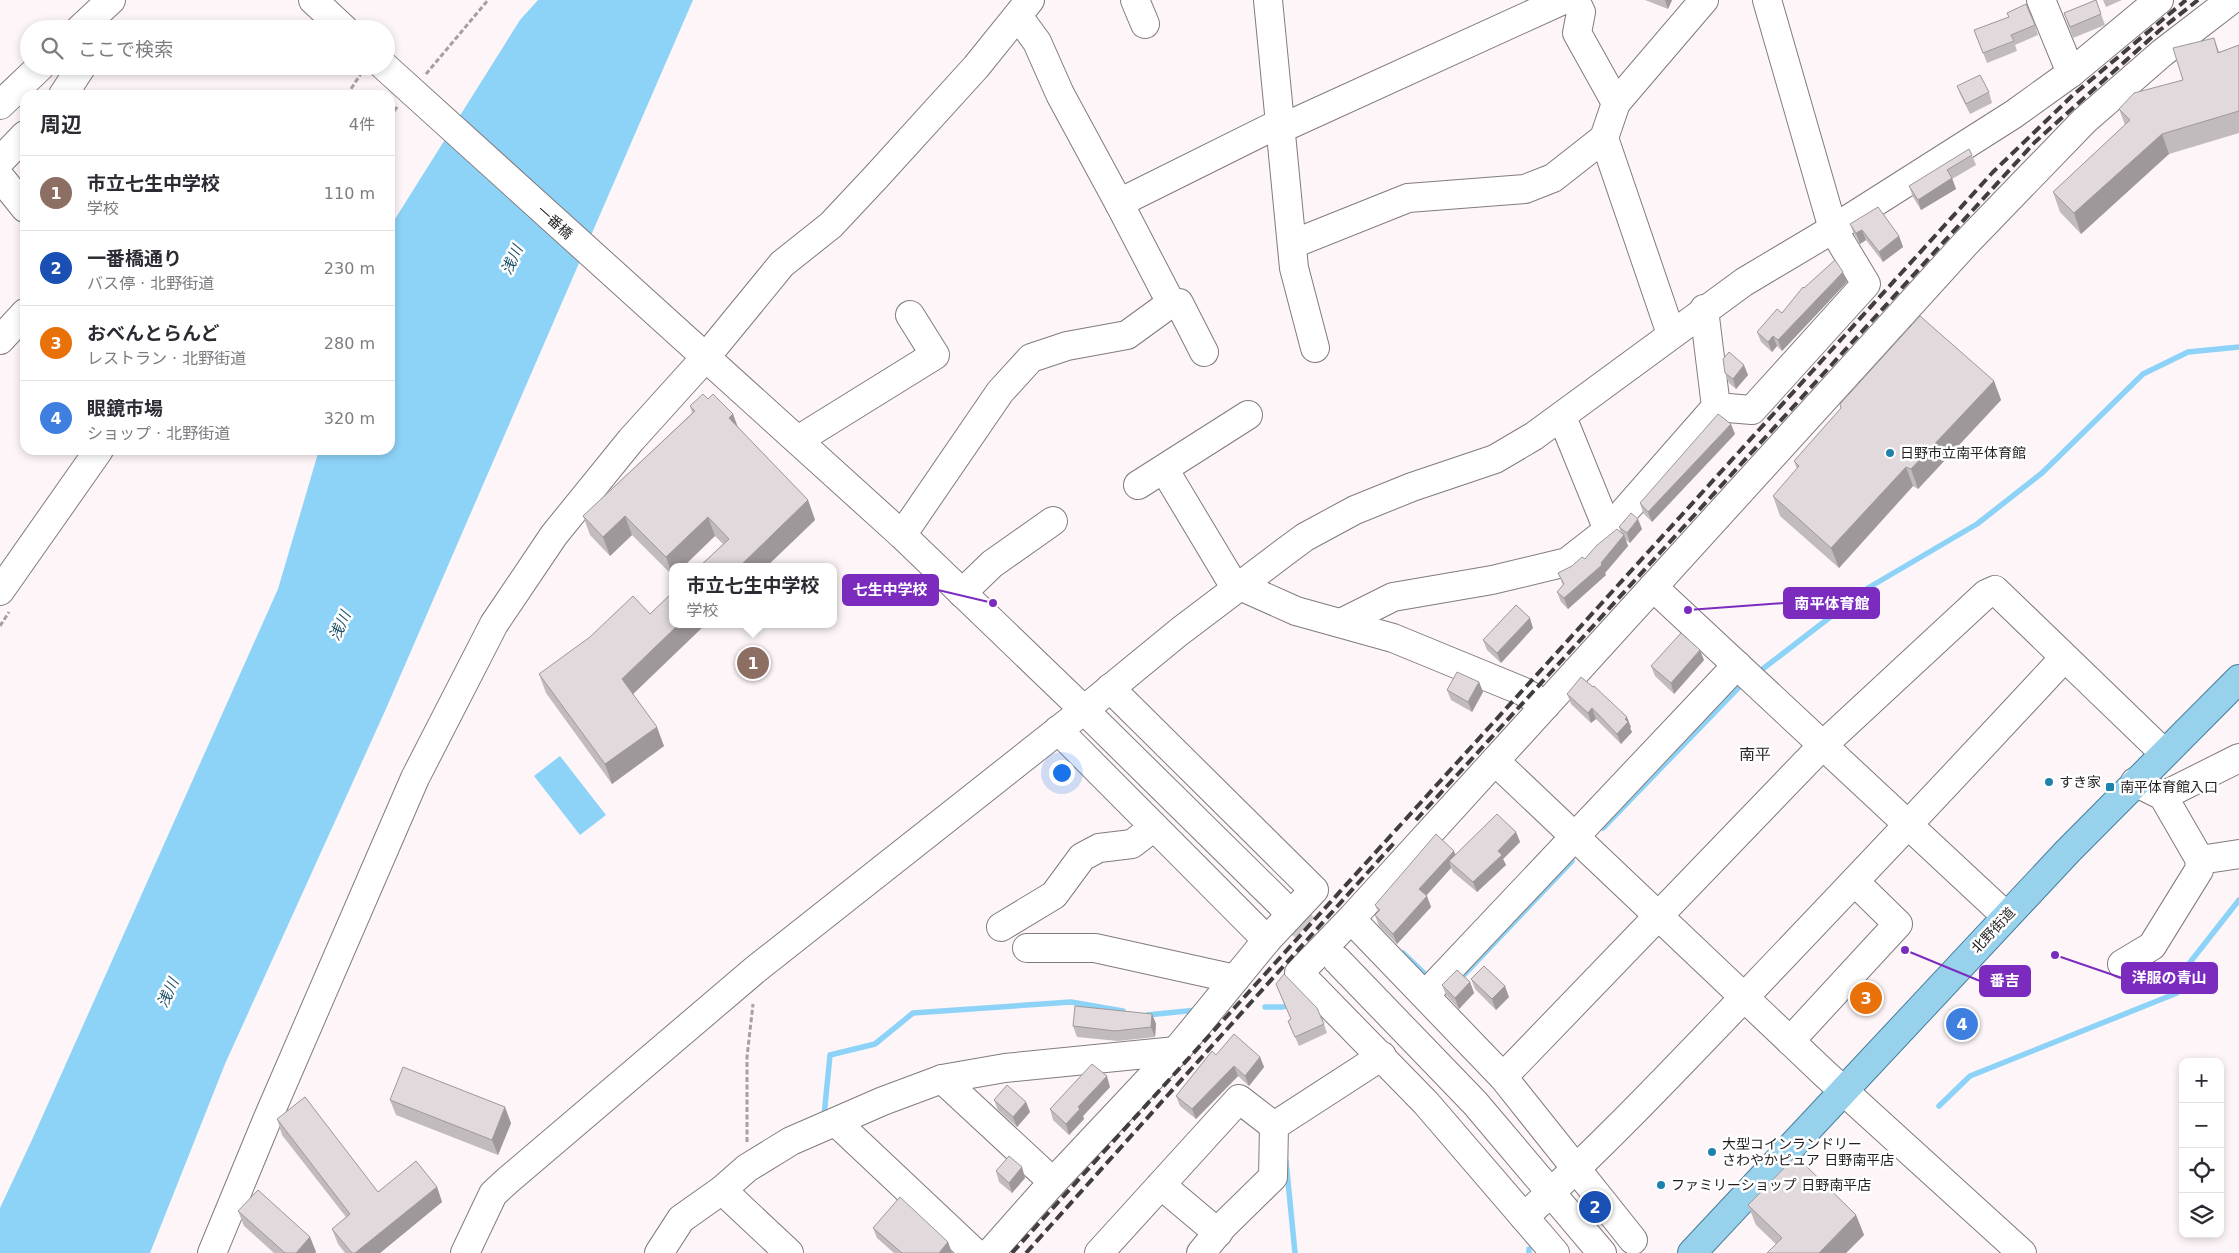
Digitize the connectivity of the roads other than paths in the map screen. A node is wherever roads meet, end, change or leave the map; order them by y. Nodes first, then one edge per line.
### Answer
1 (112, 0) edge
2 (312, 0) edge
3 (1268, 0) edge
4 (1563, 0) edge
5 (1574, 0) edge
6 (1704, 0) edge
7 (1767, 0) edge
8 (2040, 0) edge
9 (2231, 0) edge
10 (2151, 3) edge
11 (1024, 8) edge
12 (90, 20) edge
13 (106, 20) edge
14 (334, 20) edge
15 (2071, 73) junction
16 (32, 75) edge
17 (76, 75) edge
18 (394, 75) edge
19 (66, 90) edge
20 (1616, 103) junction
21 (0, 105) edge
22 (1280, 124) junction
23 (1604, 138) junction
24 (20, 140) edge
25 (0, 161) edge
26 (0, 177) edge
27 (20, 202) edge
28 (1119, 203) junction
29 (1834, 229) junction
30 (1293, 244) junction
31 (1171, 303) junction
32 (1704, 309) junction
33 (910, 315) dead end
34 (20, 318) edge
35 (1671, 334) junction
36 (0, 340) edge
37 (1314, 348) dead end
38 (698, 351) junction
39 (1204, 352) dead end
40 (1716, 406) junction
41 (1248, 415) dead end
42 (1562, 417) junction
43 (798, 440) junction
44 (95, 455) edge
45 (1164, 469) junction
46 (1138, 485) dead end
47 (1053, 521) dead end
48 (1608, 530) junction
49 (902, 535) junction
50 (2, 585) edge
51 (1238, 587) junction
52 (1653, 587) junction
53 (962, 593) junction
54 (1341, 623) junction
55 (2064, 658) junction
56 (1737, 665) junction
57 (2239, 679) edge
58 (1110, 688) junction
59 (1546, 705) junction
60 (1084, 710) junction
61 (1058, 730) junction
62 (1822, 746) junction
63 (2164, 753) junction
64 (2239, 758) edge
65 (1495, 761) junction
66 (2135, 782) junction
67 (2163, 796) junction
68 (1908, 825) junction
69 (1154, 827) junction
70 (1575, 837) junction
71 (2239, 854) edge
72 (2200, 860) junction
73 (1855, 882) junction
74 (1285, 908) tunnel mouth
75 (2006, 916) junction
76 (1659, 917) junction
77 (1351, 919) junction
78 (1001, 927) dead end
79 (1267, 940) junction
80 (1027, 948) dead end
81 (1336, 960) tunnel mouth
82 (2122, 964) dead end
83 (1235, 979) junction
84 (1426, 994) junction
85 (1744, 997) junction
86 (1790, 1041) junction
87 (1176, 1051) junction
88 (1382, 1056) junction
89 (1504, 1077) junction
90 (942, 1079) junction
91 (1843, 1091) junction
92 (837, 1123) junction
93 (1274, 1126) junction
94 (1577, 1169) junction
95 (1053, 1182) junction
96 (1160, 1185) junction
97 (722, 1190) junction
98 (1552, 1192) junction
99 (1524, 1217) junction
100 (1633, 1240) dead end
101 (1209, 1243) edge
102 (212, 1253) edge
103 (465, 1253) edge
104 (659, 1253) edge
105 (789, 1253) edge
106 (975, 1253) edge
107 (990, 1253) edge
108 (1100, 1253) edge
109 (1555, 1253) edge
110 (1602, 1253) edge
111 (1692, 1253) edge
112 (2022, 1253) edge

1 - 12 street
1 - 13 street
2 - 14 street
3 - 22 street
4 - 22 street
5 - 20 street
6 - 20 street
7 - 29 street
8 - 15 street
9 - 52 street
10 - 15 street
11 - 28 street
11 - 38 street
15 - 29 street
16 - 21 street
17 - 19 street
18 - 38 street, 一番橋
20 - 23 street
22 - 28 street
22 - 30 street
23 - 30 street
23 - 35 street
24 - 25 street
26 - 27 street
28 - 31 street
29 - 32 street
29 - 40 street
30 - 37 street
31 - 39 street
31 - 49 street
32 - 35 street
32 - 40 street
33 - 43 street
34 - 36 street
35 - 42 street
38 - 43 street, 一番橋
38 - 102 street
40 - 48 street
41 - 45 street
42 - 48 street
42 - 51 street
43 - 49 street, 一番橋
44 - 50 street
45 - 46 street
45 - 51 street
47 - 53 street
48 - 54 street
49 - 53 street, 一番橋
51 - 54 street
51 - 58 street
52 - 56 street
52 - 59 street
53 - 60 street, 一番橋
54 - 59 street
55 - 62 street
55 - 63 street
55 - 68 street
56 - 62 street
56 - 70 street
57 - 63 main road, 北野街道
58 - 60 street
58 - 79 street
59 - 65 street
60 - 61 street
60 - 74 street, 一番橋
61 - 69 street
61 - 103 street
62 - 68 street
62 - 76 street
63 - 66 main road, 北野街道
64 - 67 street
65 - 70 street
65 - 77 street
66 - 67 street
66 - 75 main road, 北野街道
67 - 72 street
68 - 73 street
68 - 75 street
69 - 78 street
69 - 79 street
70 - 76 street
70 - 84 street
71 - 72 street
72 - 82 street
73 - 85 street
73 - 86 street
75 - 91 main road, 北野街道
76 - 85 street
76 - 89 street
77 - 84 street
77 - 88 street
79 - 83 street
80 - 83 street
81 - 98 street
83 - 87 street
84 - 89 street
85 - 86 street
85 - 94 street
86 - 91 street
87 - 90 street
87 - 95 street
88 - 93 street
88 - 99 street
89 - 94 street
90 - 92 street
90 - 95 street
91 - 111 main road, 北野街道
91 - 112 street
92 - 97 street
92 - 106 street
93 - 96 street
93 - 101 street
94 - 98 street
94 - 100 street
95 - 107 street
96 - 101 street
96 - 108 street
97 - 104 street
97 - 105 street
98 - 99 street
98 - 110 street
99 - 109 street

